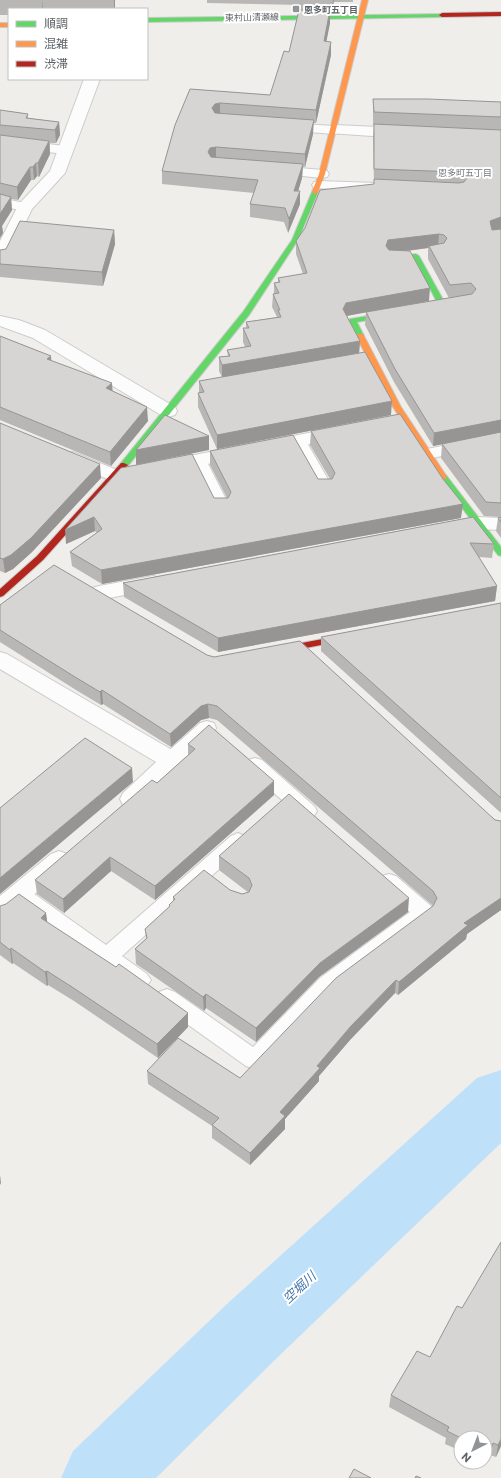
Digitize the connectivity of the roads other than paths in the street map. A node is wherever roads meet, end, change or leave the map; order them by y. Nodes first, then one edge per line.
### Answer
1 (365, 0) edge
2 (501, 14) edge
3 (362, 15) junction
4 (148, 20) edge
5 (92, 80) edge
6 (273, 126) edge
7 (334, 130) junction
8 (413, 133) edge
9 (0, 143) edge
10 (66, 150) junction
11 (262, 169) edge
12 (320, 179) junction
13 (388, 188) edge
14 (0, 202) edge
15 (25, 207) junction
16 (1, 254) edge
17 (395, 258) edge
18 (0, 321) edge
19 (209, 387) edge
20 (185, 390) junction
21 (168, 411) junction
22 (359, 429) edge
23 (501, 439) edge
24 (298, 441) junction
25 (57, 452) edge
26 (428, 454) junction
27 (198, 460) junction
28 (115, 476) junction
29 (324, 488) edge
30 (222, 506) edge
31 (477, 523) junction
32 (501, 524) edge
33 (439, 530) edge
34 (501, 553) edge
35 (169, 580) edge
36 (0, 594) edge
37 (102, 595) edge
38 (356, 636) edge
39 (303, 646) junction
40 (266, 653) edge
41 (0, 659) edge
42 (320, 662) edge
43 (221, 736) edge
44 (244, 756) edge
45 (171, 760) junction
46 (116, 812) edge
47 (319, 821) edge
48 (249, 831) edge
49 (73, 848) edge
50 (377, 871) edge
51 (19, 894) junction
52 (0, 910) edge
53 (107, 956) junction

1 - 3 street
2 - 3 street, 東村山清瀬線
3 - 4 street, 東村山清瀬線
3 - 7 street
5 - 10 street
6 - 7 lane
7 - 8 street
7 - 12 street
9 - 10 lane
10 - 15 street
11 - 12 lane
12 - 13 lane
12 - 20 street
14 - 15 lane
15 - 16 street
17 - 26 street
18 - 21 street
19 - 20 lane
20 - 21 street
21 - 28 street
22 - 24 street
23 - 26 lane
24 - 27 street
24 - 29 lane
25 - 28 street
26 - 31 street
27 - 28 street
27 - 30 lane
28 - 36 street
31 - 32 street
31 - 33 street
31 - 34 street
35 - 37 street
38 - 39 street
39 - 40 street
39 - 42 lane
41 - 45 street
43 - 45 lane
44 - 47 lane
45 - 46 street
48 - 53 lane
49 - 51 street
50 - 53 lane
51 - 52 street
51 - 53 lane

